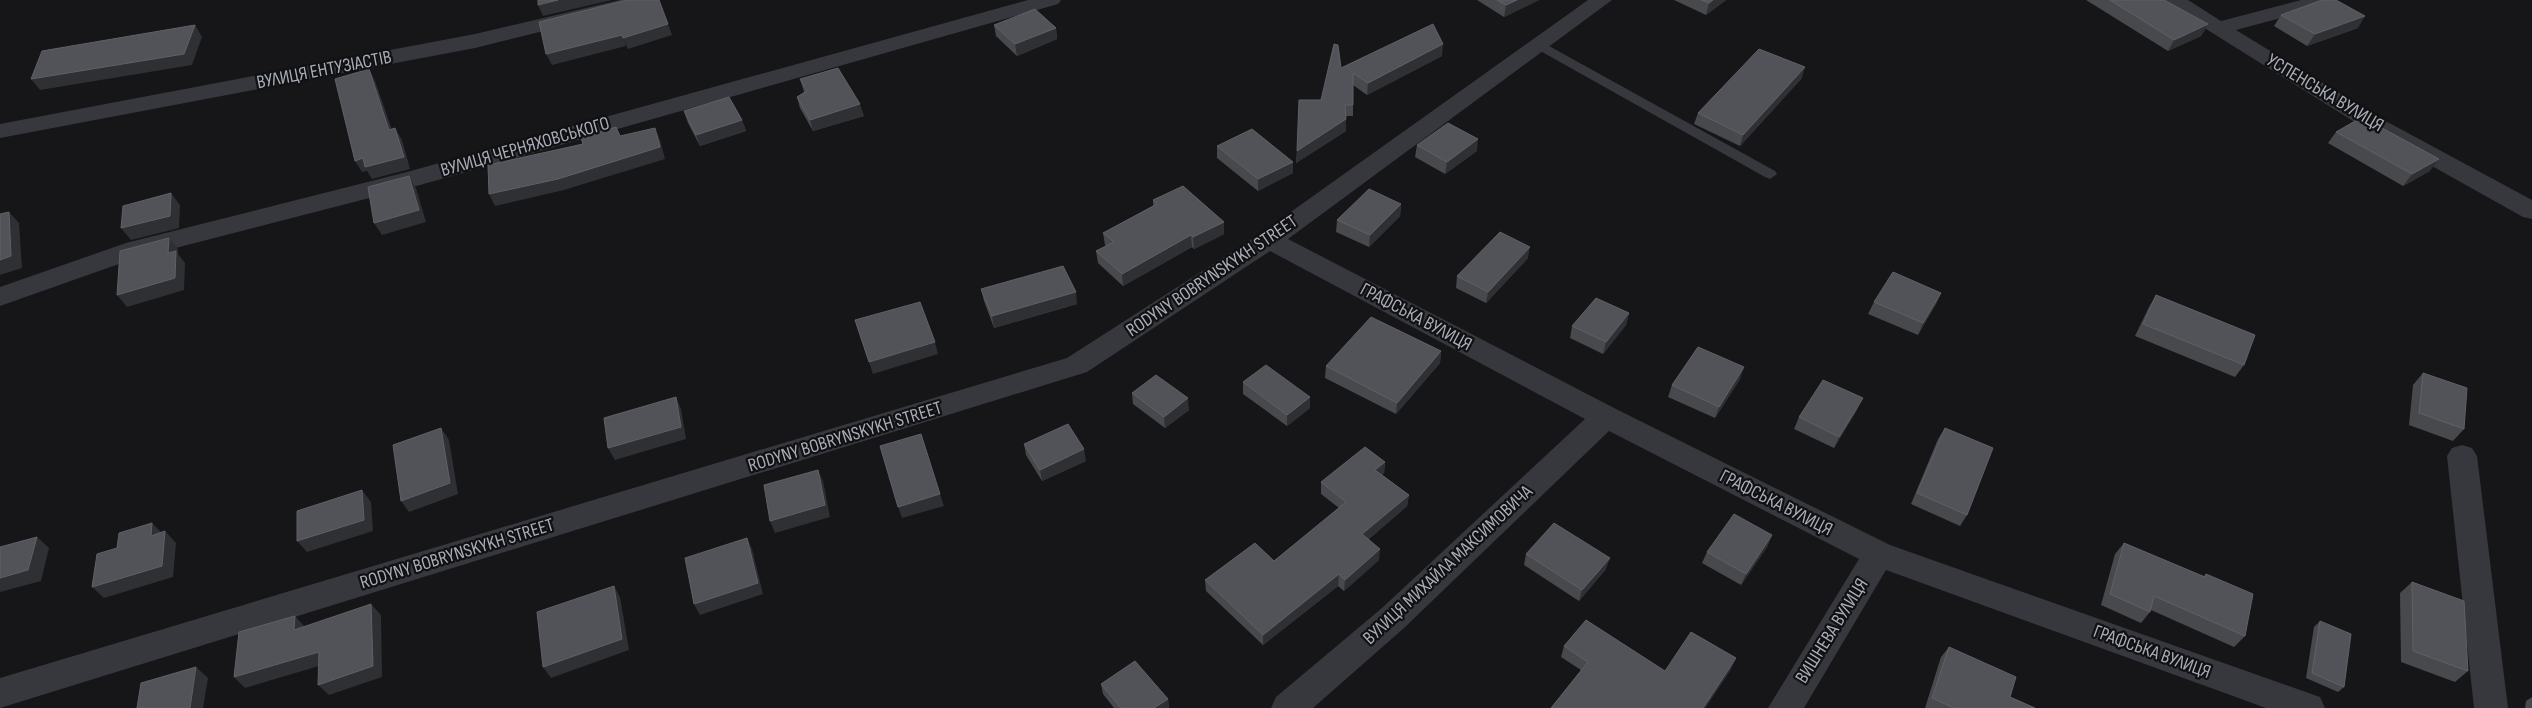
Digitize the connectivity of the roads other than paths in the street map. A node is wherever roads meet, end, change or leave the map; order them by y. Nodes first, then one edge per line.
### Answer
1 (646, 0) edge
2 (1051, 0) edge
3 (1602, 0) edge
4 (2173, 0) edge
5 (2326, 0) edge
6 (2218, 28) junction
7 (1540, 45) junction
8 (0, 131) edge
9 (1770, 174) dead end
10 (2532, 211) edge
11 (1269, 240) junction
12 (0, 297) edge
13 (1606, 417) junction
14 (2462, 456) dead end
15 (1879, 554) junction
16 (0, 693) edge
17 (1288, 708) edge
18 (1785, 708) edge
19 (2308, 708) edge
20 (2491, 708) edge

1 - 8 street, ВУЛИЦЯ ЕНТУЗІАСТІВ
2 - 12 street, ВУЛИЦЯ ЧЕРНЯХОВСЬКОГО
3 - 7 street, RODYNY BOBRYNSKYKH STREET
4 - 6 street, УСПЕНСЬКА ВУЛИЦЯ
5 - 6 street
6 - 10 street, УСПЕНСЬКА ВУЛИЦЯ
7 - 9 lane
7 - 11 street, RODYNY BOBRYNSKYKH STREET
11 - 13 street, ГРАФСЬКА ВУЛИЦЯ
11 - 16 street, RODYNY BOBRYNSKYKH STREET
13 - 15 street, ГРАФСЬКА ВУЛИЦЯ
13 - 17 street, ВУЛИЦЯ МИХАЙЛА МАКСИМОВИЧА
14 - 20 street
15 - 18 street, ВИШНЕВА ВУЛИЦЯ
15 - 19 street, ГРАФСЬКА ВУЛИЦЯ

